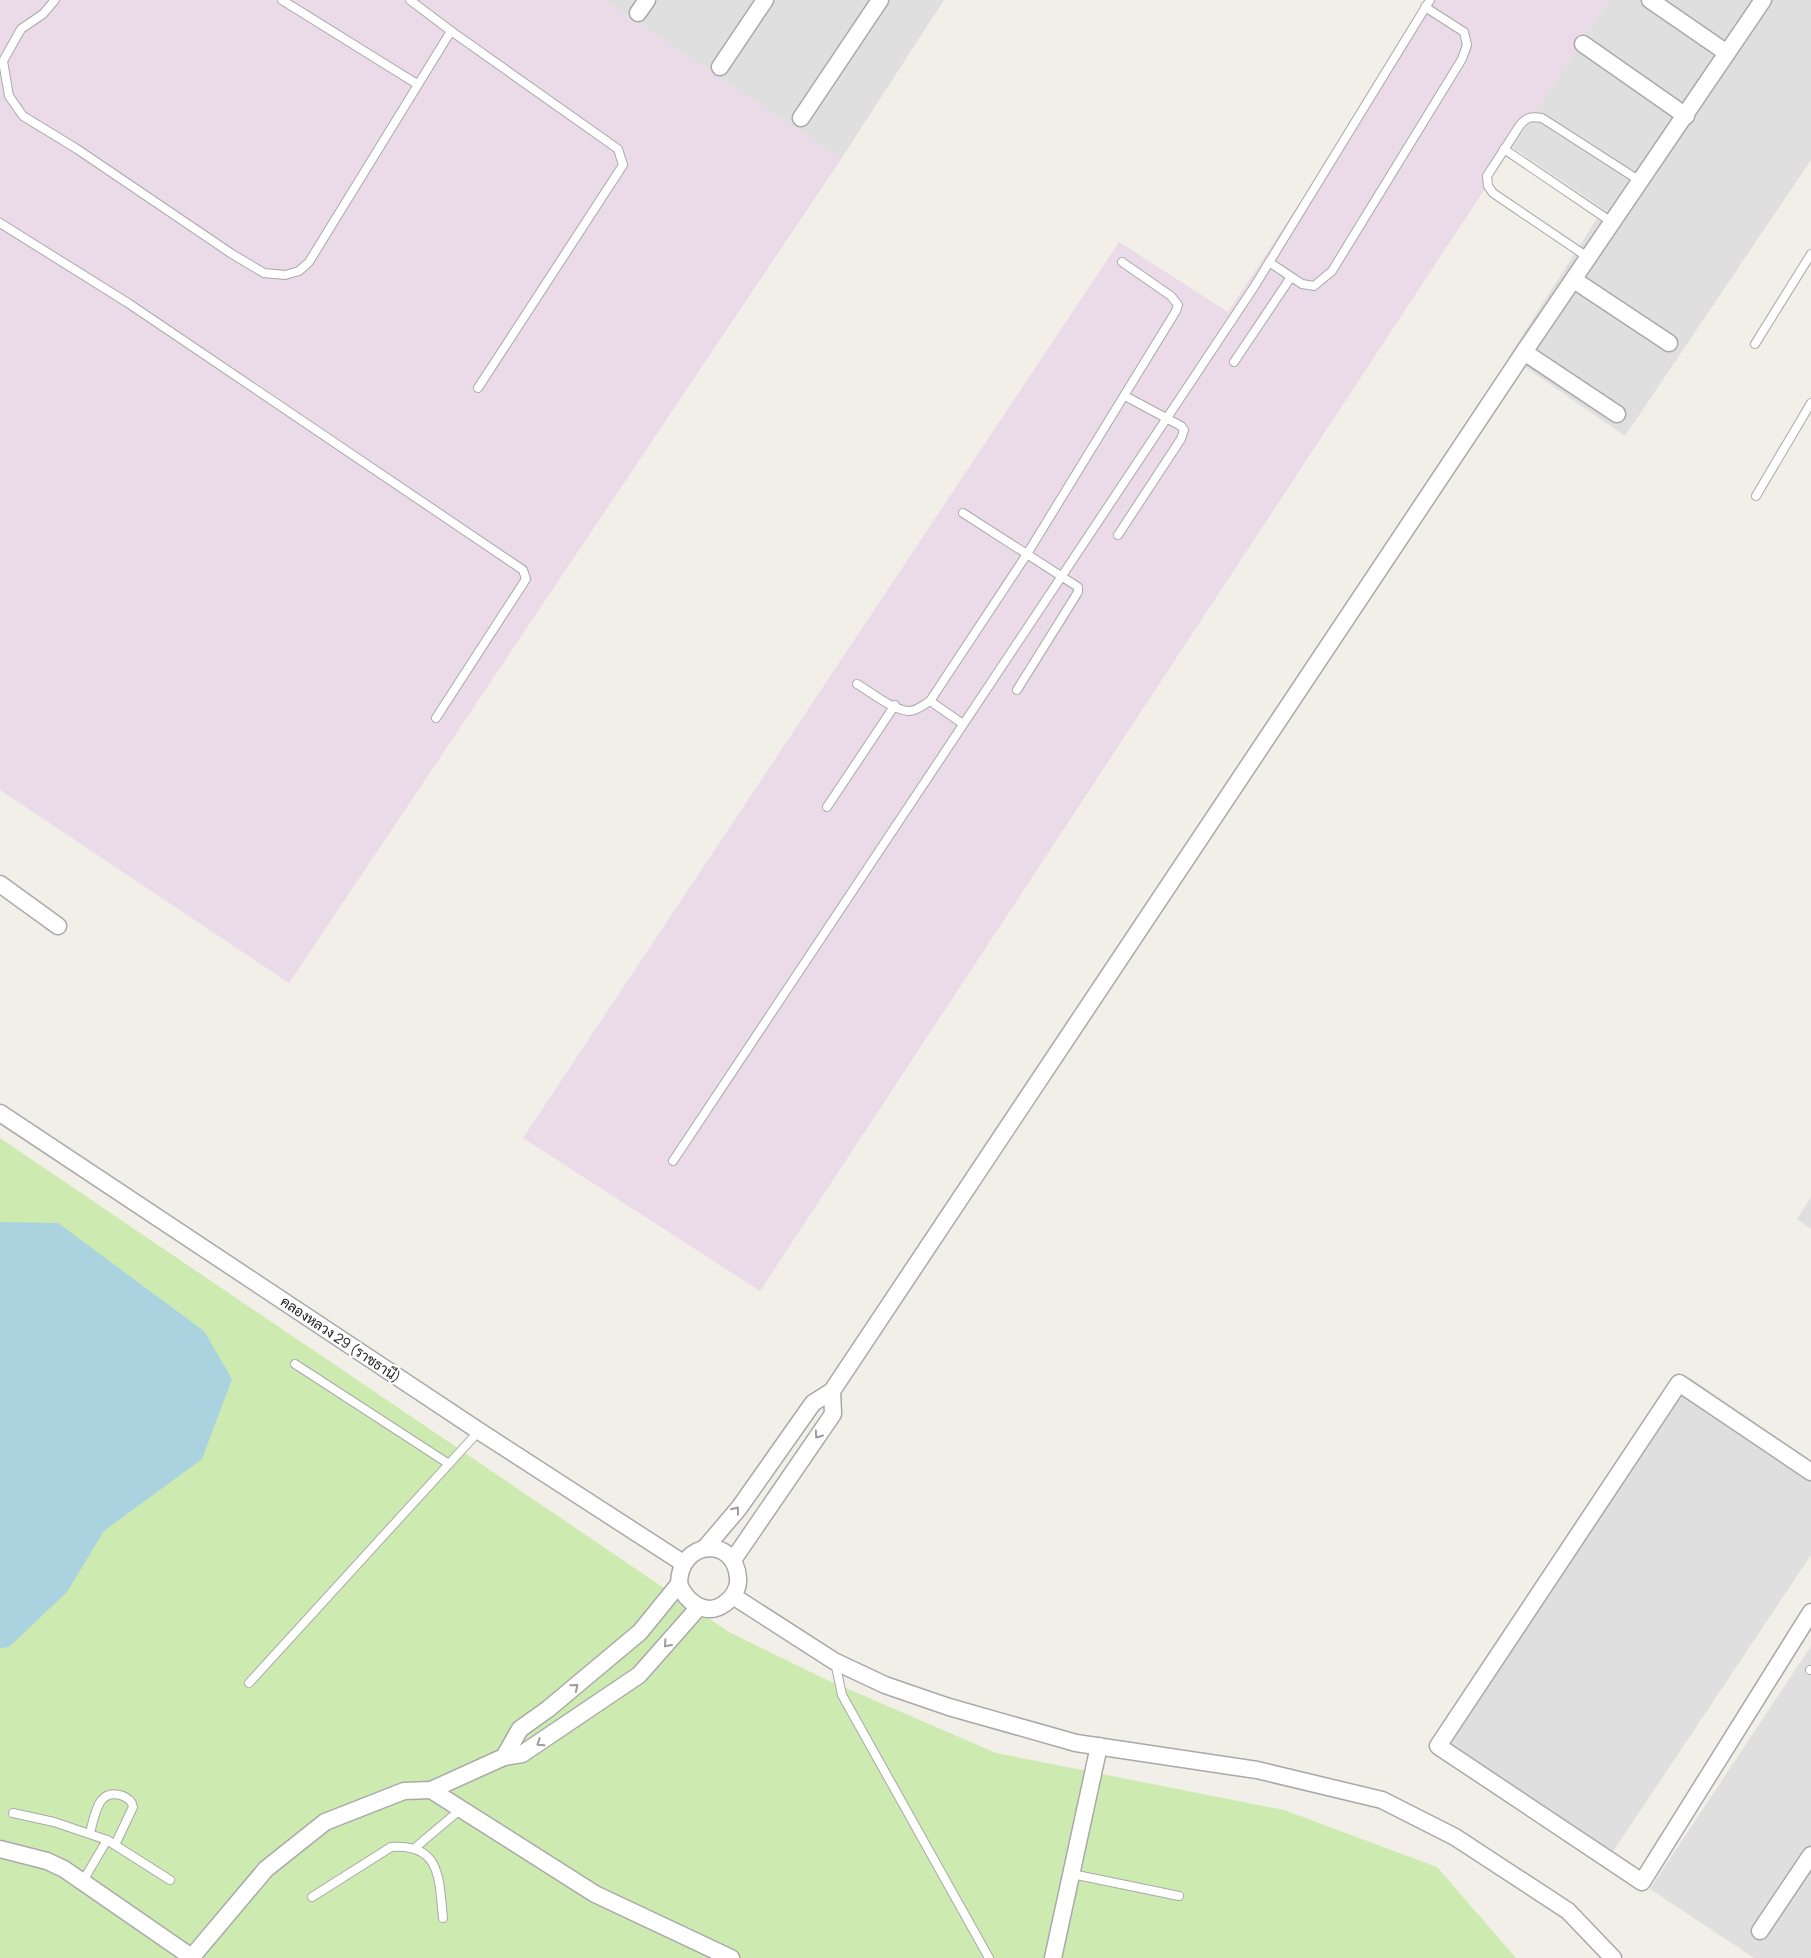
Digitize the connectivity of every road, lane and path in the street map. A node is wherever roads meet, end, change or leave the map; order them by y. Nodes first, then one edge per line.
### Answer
1 (55, 0) edge
2 (282, 0) edge
3 (410, 0) edge
4 (765, 0) edge
5 (880, 0) edge
6 (1650, 0) edge
7 (1764, 0) edge
8 (1427, 3) edge
9 (451, 31) junction
10 (1584, 44) dead end
11 (1727, 53) junction
12 (720, 67) dead end
13 (417, 84) junction
14 (1686, 116) junction
15 (801, 118) dead end
16 (1504, 149) junction
17 (1641, 182) junction
18 (0, 223) edge
19 (1613, 223) junction
20 (1811, 254) edge
21 (1590, 258) junction
22 (1122, 262) dead end
23 (1269, 262) junction
24 (1291, 277) junction
25 (1574, 280) junction
26 (1669, 343) dead end
27 (1755, 344) dead end
28 (1524, 352) junction
29 (1234, 362) dead end
30 (478, 388) dead end
31 (1125, 396) junction
32 (1811, 403) edge
33 (1617, 414) dead end
34 (1166, 418) junction
35 (1756, 496) dead end
36 (963, 513) dead end
37 (1118, 535) dead end
38 (1027, 554) junction
39 (1062, 576) junction
40 (857, 684) dead end
41 (1017, 690) dead end
42 (930, 701) junction
43 (895, 706) junction
44 (436, 718) dead end
45 (964, 724) junction
46 (827, 807) dead end
47 (0, 884) edge
48 (58, 926) dead end
49 (0, 1113) edge
50 (673, 1161) dead end
51 (295, 1364) dead end
52 (832, 1391) junction
53 (479, 1431) junction
54 (449, 1464) junction
55 (1811, 1472) edge
56 (705, 1548) junction
57 (733, 1560) junction
58 (683, 1563) junction
59 (679, 1584) junction
60 (733, 1596) junction
61 (700, 1607) junction
62 (1811, 1612) edge
63 (834, 1661) junction
64 (249, 1683) dead end
65 (1099, 1746) junction
66 (504, 1757) junction
67 (431, 1790) junction
68 (460, 1809) junction
69 (13, 1813) dead end
70 (90, 1833) junction
71 (107, 1840) junction
72 (115, 1845) junction
73 (416, 1848) junction
74 (0, 1849) edge
75 (1811, 1855) edge
76 (1072, 1874) junction
77 (170, 1880) dead end
78 (83, 1882) junction
79 (1179, 1896) dead end
80 (312, 1897) dead end
81 (443, 1918) dead end
82 (1760, 1931) dead end
83 (192, 1958) edge
84 (731, 1958) edge
85 (989, 1958) edge
86 (1054, 1958) edge
87 (1613, 1958) edge

1 - 13 lane
2 - 13 lane
3 - 9 lane
4 - 12 street
5 - 15 street
6 - 11 street
7 - 11 street
8 - 23 lane
8 - 24 lane
9 - 13 lane
9 - 30 lane
10 - 14 street
11 - 14 street
14 - 17 street
16 - 17 lane
16 - 19 lane
16 - 21 lane
17 - 19 street
18 - 44 lane
19 - 21 street
20 - 27 lane
21 - 25 street
22 - 31 lane
23 - 24 lane
23 - 34 lane
24 - 29 lane
25 - 26 street
25 - 28 street
28 - 33 street
28 - 52 street
31 - 34 lane
31 - 38 lane
32 - 35 lane
34 - 37 lane
34 - 39 lane
36 - 38 lane
38 - 39 lane
38 - 42 lane
39 - 41 lane
39 - 45 lane
40 - 43 lane
42 - 43 lane
42 - 45 lane
43 - 46 lane
45 - 50 lane
47 - 48 street
49 - 53 street, คลองหลวง 29 (ราชธานี)
51 - 54 lane
56 -> 52 street
52 -> 57 street
53 - 54 lane
53 - 58 street, คลองหลวง 29 (ราชธานี)
54 - 64 lane
55 - 62 street
56 - 57 street
56 - 58 street
57 - 60 street
58 - 59 street
59 - 61 street
66 -> 59 street
60 - 61 street
60 - 63 street
61 -> 66 street
63 - 65 street
63 - 85 lane
65 - 76 street
65 - 87 street
66 - 67 street
67 - 68 street
67 - 83 street
68 - 73 lane
68 - 84 street
69 - 70 lane
70 - 71 lane
70 - 72 lane
71 - 72 lane
71 - 78 lane
72 - 77 lane
73 - 80 lane
73 - 81 lane
74 - 78 street
75 - 82 street
76 - 79 lane
76 - 86 street
78 - 83 street

